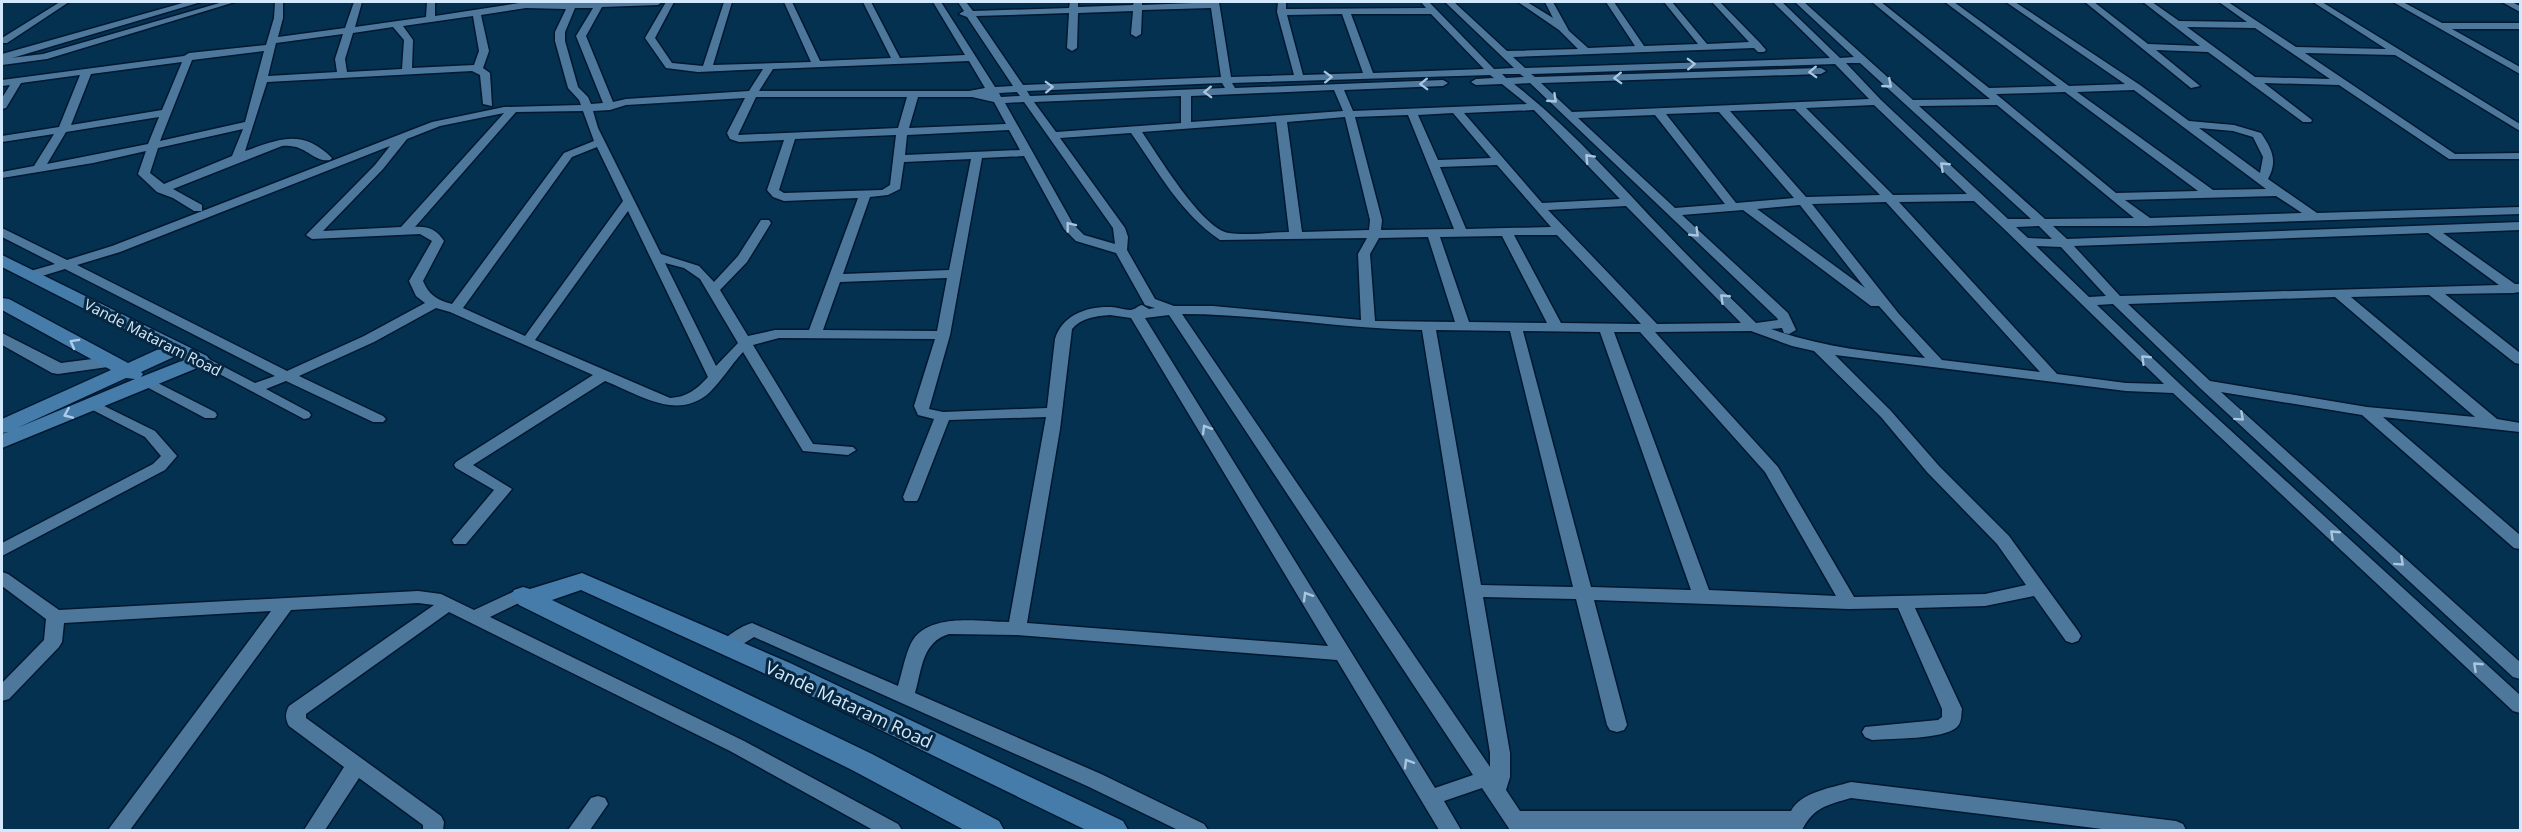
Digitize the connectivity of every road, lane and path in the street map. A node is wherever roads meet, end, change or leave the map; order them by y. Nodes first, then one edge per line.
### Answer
1 (65, 2) edge
2 (163, 2) edge
3 (196, 2) edge
4 (231, 2) edge
5 (279, 2) edge
6 (358, 2) edge
7 (431, 2) edge
8 (658, 2) edge
9 (670, 2) edge
10 (728, 2) edge
11 (788, 2) edge
12 (867, 2) edge
13 (937, 2) edge
14 (962, 2) edge
15 (1449, 2) edge
16 (1522, 2) edge
17 (1549, 2) edge
18 (1610, 2) edge
19 (1668, 2) edge
20 (1716, 2) edge
21 (1777, 2) edge
22 (1798, 2) edge
23 (1876, 2) edge
24 (1949, 2) edge
25 (2010, 2) edge
26 (2089, 2) edge
27 (2148, 2) edge
28 (2223, 2) edge
29 (2317, 2) edge
30 (2397, 2) edge
31 (2506, 2) edge
32 (601, 3) edge
33 (1215, 3) edge
34 (573, 4) edge
35 (1137, 5) edge
36 (1073, 6) edge
37 (1429, 6) edge
38 (1282, 7) edge
39 (2520, 9) edge
40 (1345, 11) junction
41 (476, 13) junction
42 (971, 14) junction
43 (946, 15) junction
44 (430, 19) junction
45 (395, 24) junction
46 (2178, 24) junction
47 (2257, 25) junction
48 (2441, 26) junction
49 (2520, 26) edge
50 (1562, 28) junction
51 (350, 30) junction
52 (1136, 34) dead end
53 (3, 44) edge
54 (271, 44) junction
55 (1756, 45) junction
56 (1705, 47) junction
57 (2147, 47) junction
58 (1072, 48) dead end
59 (2211, 49) junction
60 (1642, 50) junction
61 (2293, 50) junction
62 (1587, 52) junction
63 (2398, 52) junction
64 (1505, 54) junction
65 (189, 56) junction
66 (972, 58) junction
67 (2, 60) edge
68 (1861, 60) junction
69 (897, 62) junction
70 (1770, 62) junction
71 (817, 64) junction
72 (770, 66) junction
73 (1842, 66) junction
74 (707, 68) junction
75 (1521, 69) junction
76 (477, 70) junction
77 (1872, 70) junction
78 (87, 71) junction
79 (1491, 71) junction
80 (2520, 71) edge
81 (407, 72) junction
82 (342, 75) junction
83 (1369, 75) junction
84 (1299, 77) junction
85 (262, 79) junction
86 (1226, 80) junction
87 (1533, 80) junction
88 (2253, 80) junction
89 (18, 81) junction
90 (1503, 81) junction
91 (2341, 82) junction
92 (2, 83) edge
93 (2195, 86) dead end
94 (1338, 87) junction
95 (2136, 87) junction
96 (1019, 88) junction
97 (2066, 89) junction
98 (991, 90) junction
99 (1231, 91) junction
100 (1986, 91) junction
101 (1186, 93) junction
102 (752, 94) junction
103 (969, 94) junction
104 (914, 95) junction
105 (1027, 99) junction
106 (998, 100) junction
107 (608, 102) junction
108 (1877, 102) junction
109 (1997, 102) junction
110 (586, 103) junction
111 (1910, 103) junction
112 (488, 104) junction
113 (1797, 105) junction
114 (2, 106) edge
115 (1537, 107) junction
116 (1721, 108) junction
117 (513, 109) junction
118 (1456, 110) junction
119 (1658, 111) junction
120 (168, 112) junction
121 (1412, 112) junction
122 (1349, 114) junction
123 (1569, 115) junction
124 (1281, 118) junction
125 (2307, 120) dead end
126 (2186, 123) junction
127 (250, 124) junction
128 (1186, 125) junction
129 (1012, 127) junction
130 (64, 128) junction
131 (2520, 128) edge
132 (1134, 129) junction
133 (902, 133) junction
134 (1053, 135) junction
135 (403, 136) junction
136 (791, 136) junction
137 (2, 139) edge
138 (600, 142) junction
139 (152, 147) junction
140 (1027, 153) junction
141 (977, 155) junction
142 (2520, 156) edge
143 (237, 158) junction
144 (326, 158) junction
145 (899, 159) junction
146 (1500, 162) junction
147 (1433, 164) junction
148 (38, 169) junction
149 (2, 175) edge
150 (2262, 180) junction
151 (161, 190) junction
152 (2278, 192) junction
153 (865, 194) junction
154 (2210, 194) junction
155 (1977, 196) junction
156 (2113, 197) junction
157 (1890, 198) junction
158 (629, 201) junction
159 (1803, 201) junction
160 (1630, 202) junction
161 (1739, 206) junction
162 (1539, 207) junction
163 (198, 208) junction
164 (2520, 210) edge
165 (1673, 212) junction
166 (2314, 216) junction
167 (2147, 222) junction
168 (765, 223) dead end
169 (2006, 223) junction
170 (2043, 224) junction
171 (2520, 226) edge
172 (2430, 229) junction
173 (405, 230) junction
174 (1561, 231) junction
175 (2, 232) edge
176 (1507, 232) junction
177 (1462, 233) junction
178 (1375, 234) junction
179 (1433, 234) junction
180 (1296, 235) junction
181 (2024, 242) junction
182 (2064, 243) junction
183 (1121, 250) junction
184 (657, 257) junction
185 (2, 260) edge
186 (66, 263) junction
187 (955, 274) junction
188 (32, 275) junction
189 (834, 278) junction
190 (713, 289) junction
191 (2431, 290) junction
192 (2518, 290) edge
193 (2339, 294) junction
194 (2116, 300) junction
195 (1150, 302) junction
196 (2086, 302) junction
197 (2, 303) edge
198 (434, 303) junction
199 (455, 309) junction
200 (1173, 310) junction
201 (1136, 315) junction
202 (1894, 317) junction
203 (1787, 323) junction
204 (1428, 324) junction
205 (1463, 324) junction
206 (1368, 325) junction
207 (1515, 325) junction
208 (1556, 326) junction
209 (1605, 327) junction
210 (1754, 327) junction
211 (1649, 328) junction
212 (943, 335) junction
213 (814, 336) junction
214 (2, 338) edge
215 (1790, 339) junction
216 (527, 342) junction
217 (745, 344) junction
218 (1819, 348) junction
219 (175, 349) junction
220 (200, 360) junction
221 (2520, 360) edge
222 (1938, 364) junction
223 (117, 366) junction
224 (604, 375) junction
225 (289, 376) junction
226 (715, 378) junction
227 (2053, 378) junction
228 (148, 382) junction
229 (2205, 385) junction
230 (255, 388) junction
231 (2177, 389) junction
232 (92, 404) junction
233 (2367, 411) junction
234 (1054, 412) junction
235 (210, 415) dead end
236 (304, 415) dead end
237 (943, 416) junction
238 (378, 418) dead end
239 (2, 427) edge
240 (2510, 428) edge
241 (2, 442) edge
242 (848, 450) dead end
243 (911, 497) dead end
244 (460, 540) dead end
245 (2520, 544) edge
246 (2, 550) edge
247 (2, 578) edge
248 (2038, 589) junction
249 (1473, 591) junction
250 (1584, 593) junction
251 (1702, 596) junction
252 (524, 597) junction
253 (1904, 602) junction
254 (1848, 603) junction
255 (286, 604) junction
256 (448, 604) junction
257 (55, 617) junction
258 (475, 617) junction
259 (1017, 629) junction
260 (2072, 636) dead end
261 (728, 647) junction
262 (1343, 654) junction
263 (2520, 672) edge
264 (2, 694) edge
265 (905, 695) junction
266 (2520, 706) edge
267 (1617, 725) dead end
268 (1872, 732) dead end
269 (356, 765) junction
270 (1491, 785) junction
271 (1429, 798) junction
272 (598, 804) dead end
273 (1518, 825) edge
274 (1794, 825) edge
275 (118, 831) edge
276 (314, 831) edge
277 (433, 831) edge
278 (578, 831) edge
279 (891, 831) edge
280 (989, 831) edge
281 (1113, 831) edge
282 (1197, 831) edge
283 (1450, 831) edge
284 (2176, 831) edge

1 - 53 street
2 - 53 street
3 - 67 street
4 - 67 street
5 - 54 street
6 - 51 street
7 - 44 street
8 - 32 street
9 - 74 street
10 - 74 street
11 - 71 street
12 - 69 street
13 - 43 street
14 - 42 street
15 - 64 street
16 - 50 street
17 - 50 street
18 - 60 street
19 - 56 street
20 - 55 street
21 - 73 street
22 - 68 street
23 - 100 street
24 - 97 street
25 - 95 street
26 - 57 street
27 - 46 street
28 - 47 street
29 - 63 street
30 - 48 street
31 - 39 street
32 - 34 street
32 - 107 street
33 - 35 street
33 - 86 street
34 - 41 street
34 - 110 street
35 - 36 street
35 - 52 street
36 - 42 street
36 - 58 street
37 - 40 street
37 - 79 street
38 - 40 street
38 - 84 street
40 - 83 street
41 - 44 street
41 - 76 street
42 - 43 street
42 - 96 street
43 - 66 street
44 - 45 street
45 - 51 street
45 - 81 street
46 - 47 street
46 - 59 street
47 - 61 street
48 - 49 street
48 - 80 street
50 - 62 street
51 - 54 street
51 - 82 street
54 - 65 street
54 - 85 street
55 - 56 street
55 - 70 street
56 - 60 street
57 - 59 street
57 - 93 street
59 - 88 street
60 - 62 street
61 - 63 street
61 - 91 street
62 - 64 street
63 - 131 street
64 - 75 street
65 - 78 street
65 - 120 street
66 - 69 street
66 - 98 street
68 - 73 street
68 - 77 street
69 - 71 street
70 - 73 street
75 -> 70 street
71 - 72 street
72 - 74 street
72 - 102 street
73 - 77 street
73 -> 87 street
73 - 108 street
75 - 79 street
75 - 87 street
76 - 81 street
76 - 112 street
77 -> 111 street
78 - 89 street
78 - 130 street
79 - 83 street
79 - 90 street
81 - 82 street
82 - 85 street
84 -> 83 street
84 - 86 street
85 - 127 street
96 -> 86 street
86 - 99 street
87 - 90 street
87 -> 123 street
88 - 91 street
88 - 125 street
89 - 92 street
89 - 114 street
90 -> 94 street
90 - 115 street
91 - 142 street
94 - 99 street
94 - 122 street
95 - 97 street
95 - 126 street
96 - 98 street
96 - 105 street
97 - 100 street
97 - 154 street
98 - 103 street
98 - 106 street
99 -> 101 street
100 - 109 street
101 - 105 street
101 - 128 street
102 - 104 street
102 - 107 street
102 - 136 street
103 - 104 street
103 - 106 street
104 - 133 street
105 - 106 street
105 - 134 street
106 - 129 street
107 - 110 street
108 - 113 street
155 -> 108 street
109 - 111 street
109 - 156 street
110 - 112 street
110 - 117 street
110 - 138 street
111 - 170 street
112 - 144 street
113 - 116 street
113 - 157 street
115 - 118 street
160 -> 115 street
116 - 119 street
116 - 159 street
117 - 135 street
117 - 173 street
118 - 121 street
118 - 146 street
119 - 123 street
119 - 161 street
120 - 130 street
120 - 139 street
121 - 122 street
121 - 147 street
122 - 124 street
122 - 178 street
123 - 165 street
124 - 128 street
124 - 180 street
126 - 150 street
126 - 150 street
127 - 139 street
127 - 143 street
128 - 132 street
129 - 133 street
129 - 140 street
130 - 137 street
130 - 148 street
132 - 134 street
132 - 180 street
133 - 136 street
133 - 145 street
134 - 183 street
135 - 173 street
135 - 186 street
136 - 153 street
138 - 158 street
138 - 199 street
139 - 148 street
139 - 151 street
140 - 141 street
183 -> 140 street
141 - 145 street
141 - 187 street
143 - 144 street
143 - 151 street
144 - 163 street
145 - 153 street
146 - 147 street
146 - 162 street
147 - 177 street
148 - 149 street
150 - 152 street
151 - 163 street
152 - 154 street
152 - 166 street
153 - 189 street
154 - 156 street
155 - 157 street
155 - 169 street
156 - 167 street
157 - 159 street
157 - 227 street
158 - 184 street
158 - 216 street
159 - 161 street
159 - 202 street
160 - 162 street
210 -> 160 street
161 - 165 street
161 - 202 street
162 - 174 street
163 - 186 street
164 - 166 street
165 -> 203 street
166 - 167 street
167 - 170 street
168 - 190 street
169 - 170 street
169 - 181 street
170 - 182 street
171 - 172 street
172 - 182 street
172 - 192 street
173 - 198 street
174 - 176 street
174 - 211 street
175 - 186 street
176 - 177 street
176 - 208 street
177 - 179 street
178 - 179 street
178 - 180 street
178 - 206 street
179 - 205 street
181 - 182 street
181 - 196 street
182 - 194 street
183 - 195 street
184 - 190 street
184 - 226 street
185 - 188 main road, Vande Mataram Road
186 - 188 street
186 - 225 street
187 - 189 street
187 - 212 street
188 - 219 main road, Vande Mataram Road
189 - 213 street
190 - 217 street
191 - 192 street
191 - 193 street
191 - 221 street
193 - 194 street
193 - 240 street
194 - 196 street
194 - 229 street
195 - 200 street
195 - 201 street
231 -> 196 street
223 -> 197 main road
198 - 199 street
198 - 225 street
199 - 216 street
200 - 201 street
200 - 206 street
200 - 270 street
201 - 234 street
262 -> 201 street
202 - 222 street
203 - 210 street
203 - 215 street
204 - 205 street
204 - 206 street
204 - 249 street
205 - 207 street
207 - 208 street
207 - 250 street
208 - 209 street
209 - 211 street
209 - 251 street
210 - 211 street
210 - 215 street
211 - 254 street
212 - 213 street
212 - 237 street
213 - 217 street
214 - 223 street
215 - 218 street
216 - 224 street
217 - 226 street
217 - 242 street
218 - 222 street
218 - 248 street
219 - 220 main road, Vande Mataram Road
219 - 223 main road
220 - 228 main road
220 - 230 street, Vande Mataram Road
222 - 227 street
223 - 228 main road
223 - 239 main road
224 - 226 street
224 - 244 street
225 - 230 street
225 - 238 street
227 - 231 street
228 - 232 main road
228 - 235 street
229 - 233 street
229 -> 263 street
230 - 236 street, Vande Mataram Road
266 -> 231 street
232 -> 241 main road
232 - 246 street
233 - 240 street
233 - 245 street
234 - 237 street
234 - 259 street
237 - 243 street
247 - 257 street
248 - 253 street
248 - 260 street
249 - 250 street
249 - 270 street
250 - 251 street
250 - 267 street
251 - 254 street
252 - 258 street
252 - 261 main road, Vande Mataram Road
252 - 280 main road
253 - 254 street
253 - 268 street
255 - 256 street
255 - 257 street
255 - 275 street
256 - 258 street
256 - 269 street
257 - 264 street
258 - 279 street
259 - 262 street
259 - 265 street
261 - 265 street
261 - 281 main road, Vande Mataram Road
271 -> 262 street
265 - 282 street
269 - 276 street
269 - 277 street
270 - 271 street
270 - 273 street
271 - 283 street
272 - 278 street
273 - 274 street
274 - 284 street

